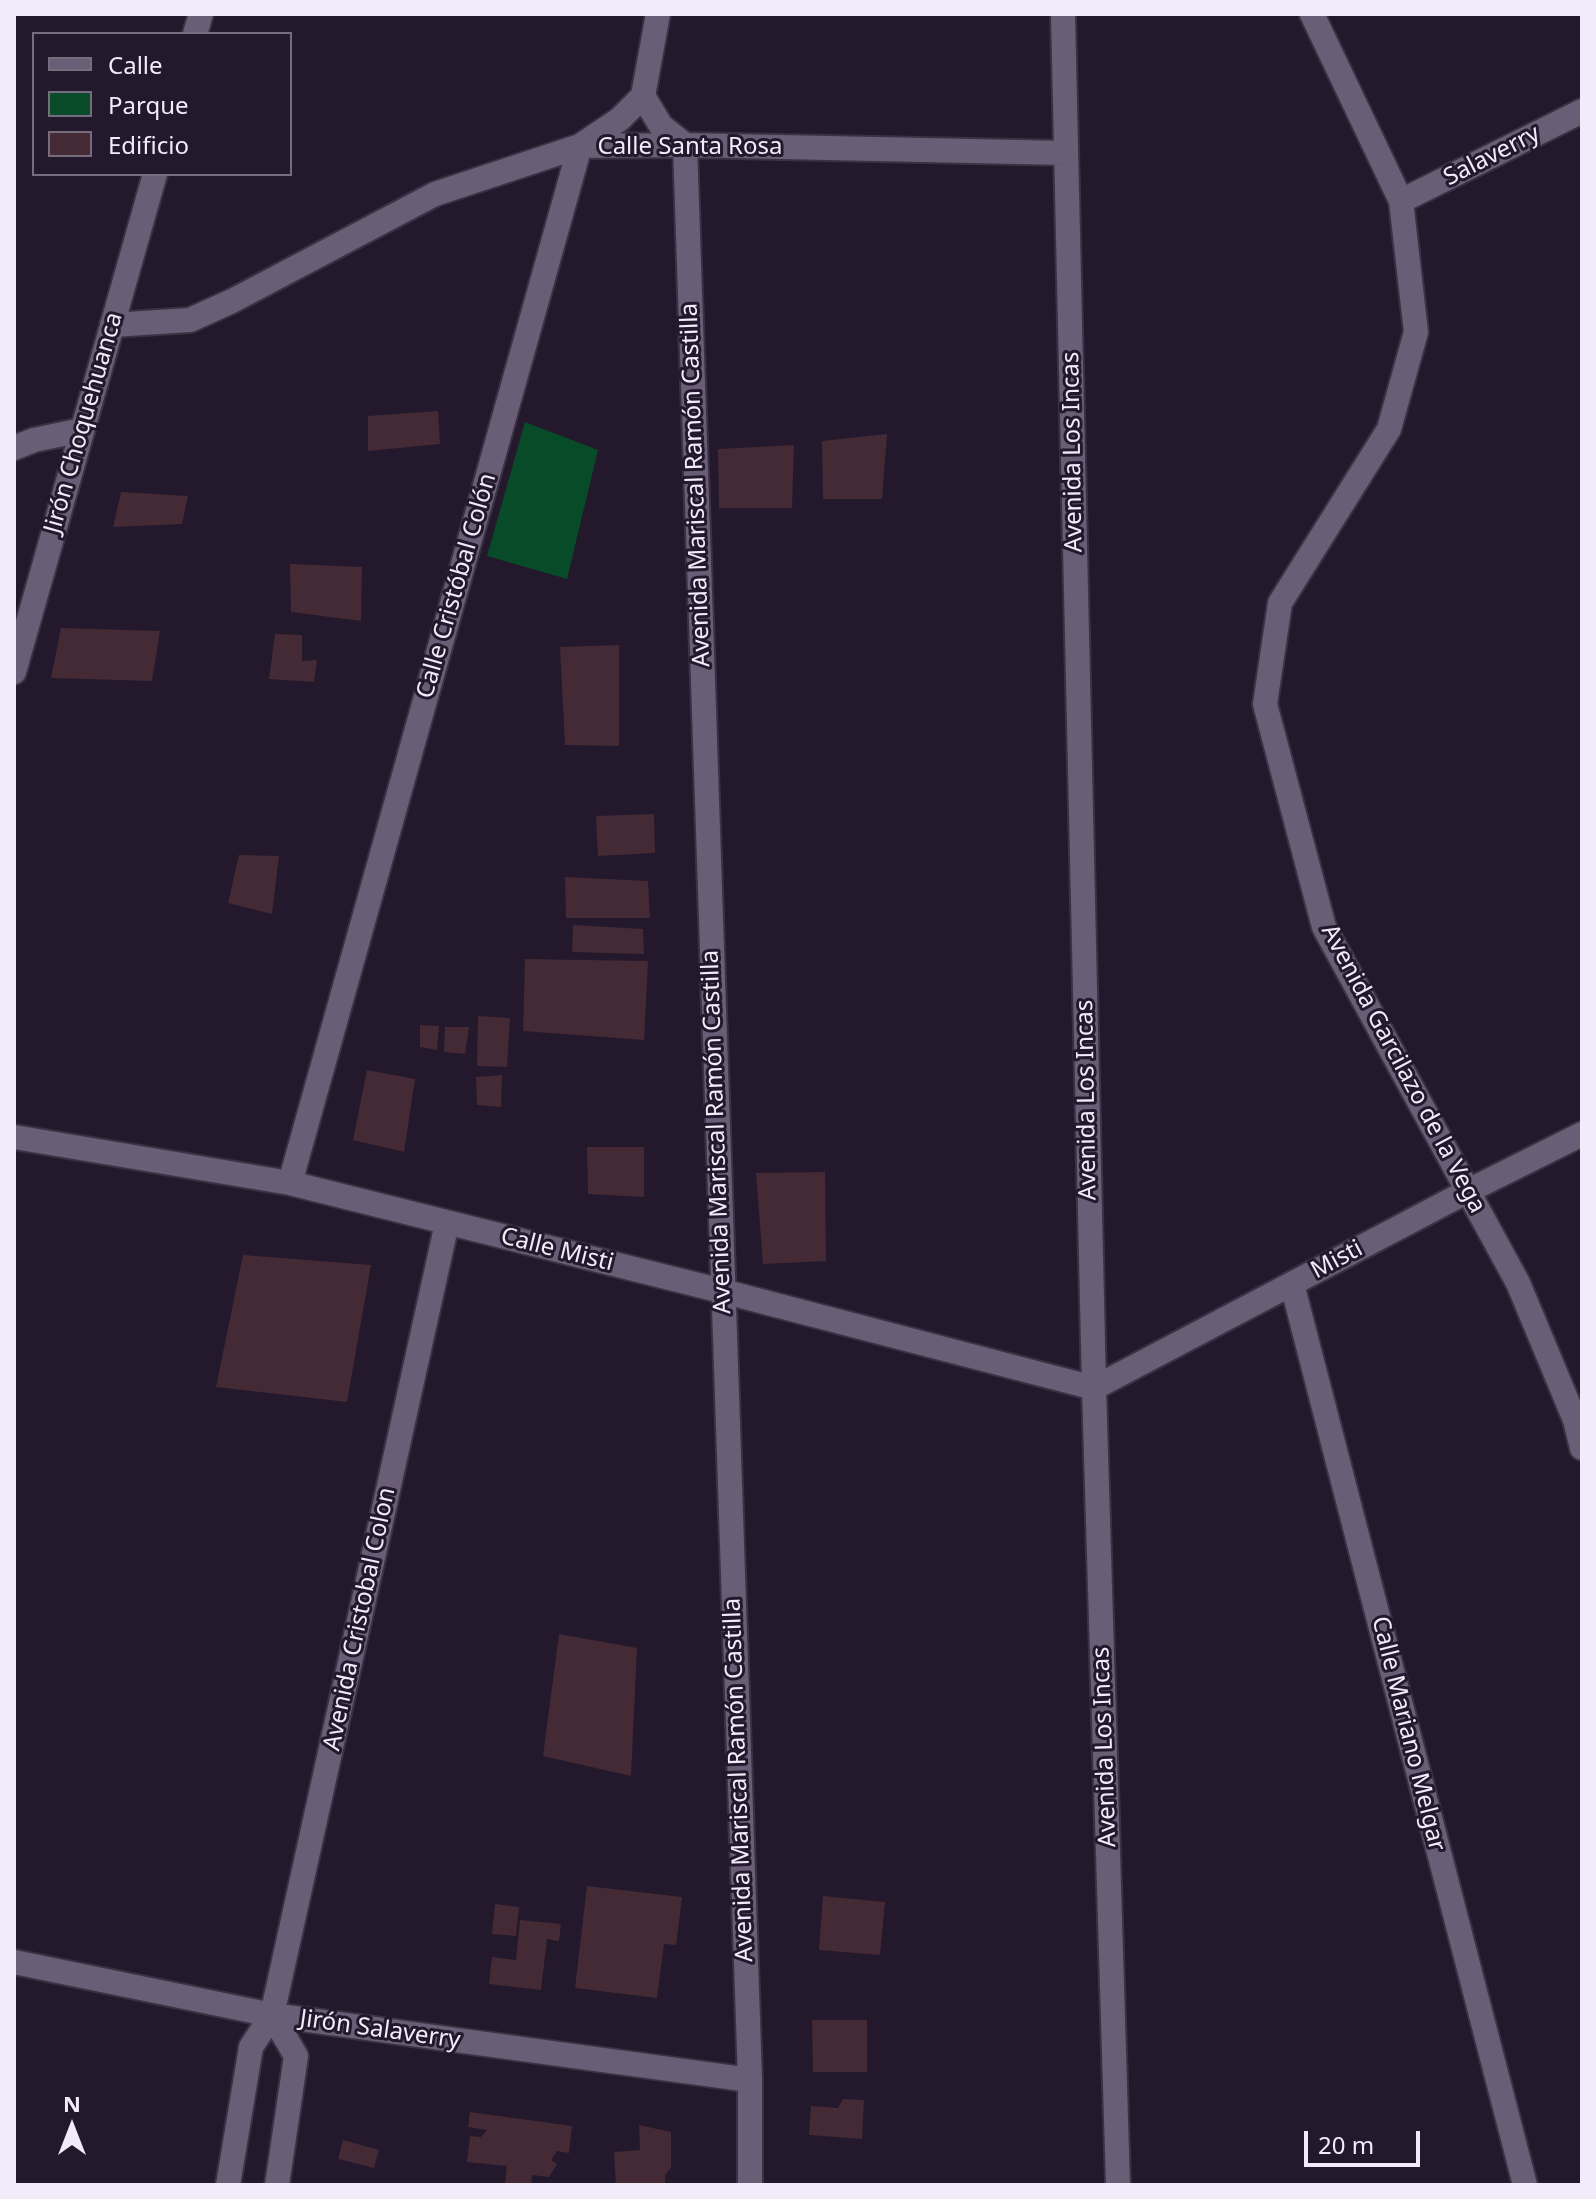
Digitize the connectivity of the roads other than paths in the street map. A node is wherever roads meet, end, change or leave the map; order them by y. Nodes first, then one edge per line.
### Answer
1 (658, 14) edge
2 (1063, 14) edge
3 (1312, 14) edge
4 (643, 96) junction
5 (1582, 111) edge
6 (685, 145) junction
7 (580, 146) junction
8 (1066, 153) junction
9 (154, 176) edge
10 (1401, 201) junction
11 (112, 325) junction
12 (82, 430) junction
13 (14, 448) edge
14 (14, 672) edge
15 (1582, 1134) edge
16 (14, 1137) edge
17 (290, 1183) junction
18 (1468, 1191) junction
19 (447, 1223) junction
20 (1292, 1284) junction
21 (722, 1291) junction
22 (1094, 1388) junction
23 (1582, 1448) edge
24 (14, 1962) edge
25 (272, 2015) junction
26 (750, 2080) junction
27 (228, 2185) edge
28 (277, 2185) edge
29 (750, 2185) edge
30 (1118, 2185) edge
31 (1525, 2185) edge

1 - 4 street
2 - 8 street, Avenida Los Incas
3 - 10 street, Avenida Garcilazo de la Vega
4 - 6 street
4 - 7 street
5 - 10 street, Salaverry
6 - 7 street, Calle Santa Rosa
6 - 8 street, Calle Santa Rosa
6 - 21 street, Avenida Mariscal Ramón Castilla
7 - 11 street, Calle Santa Rosa
7 - 17 street, Calle Cristóbal Colón
8 - 22 street, Avenida Los Incas
9 - 11 street, Jirón Choquehuanca
10 - 18 street, Avenida Garcilazo de la Vega
11 - 12 street, Jirón Choquehuanca
12 - 13 street
12 - 14 street, Jirón Choquehuanca
15 - 18 street, Misti
16 - 17 street, Calle Misti
17 - 19 street, Calle Misti
18 - 20 street, Misti
18 - 23 street, Avenida Garcilazo de la Vega
19 - 21 street, Calle Misti
19 - 25 street, Avenida Cristobal Colon
20 - 22 street, Misti
20 - 31 street, Calle Mariano Melgar
21 - 22 street, Calle Misti
21 - 26 street, Avenida Mariscal Ramón Castilla
22 - 30 street, Avenida Los Incas
24 - 25 street, Jirón Salaverry
25 - 26 street, Jirón Salaverry
25 - 27 street, Avenida Cristobal Colon
25 - 28 street
26 - 29 street, Avenida Mariscal Ramón Castilla

